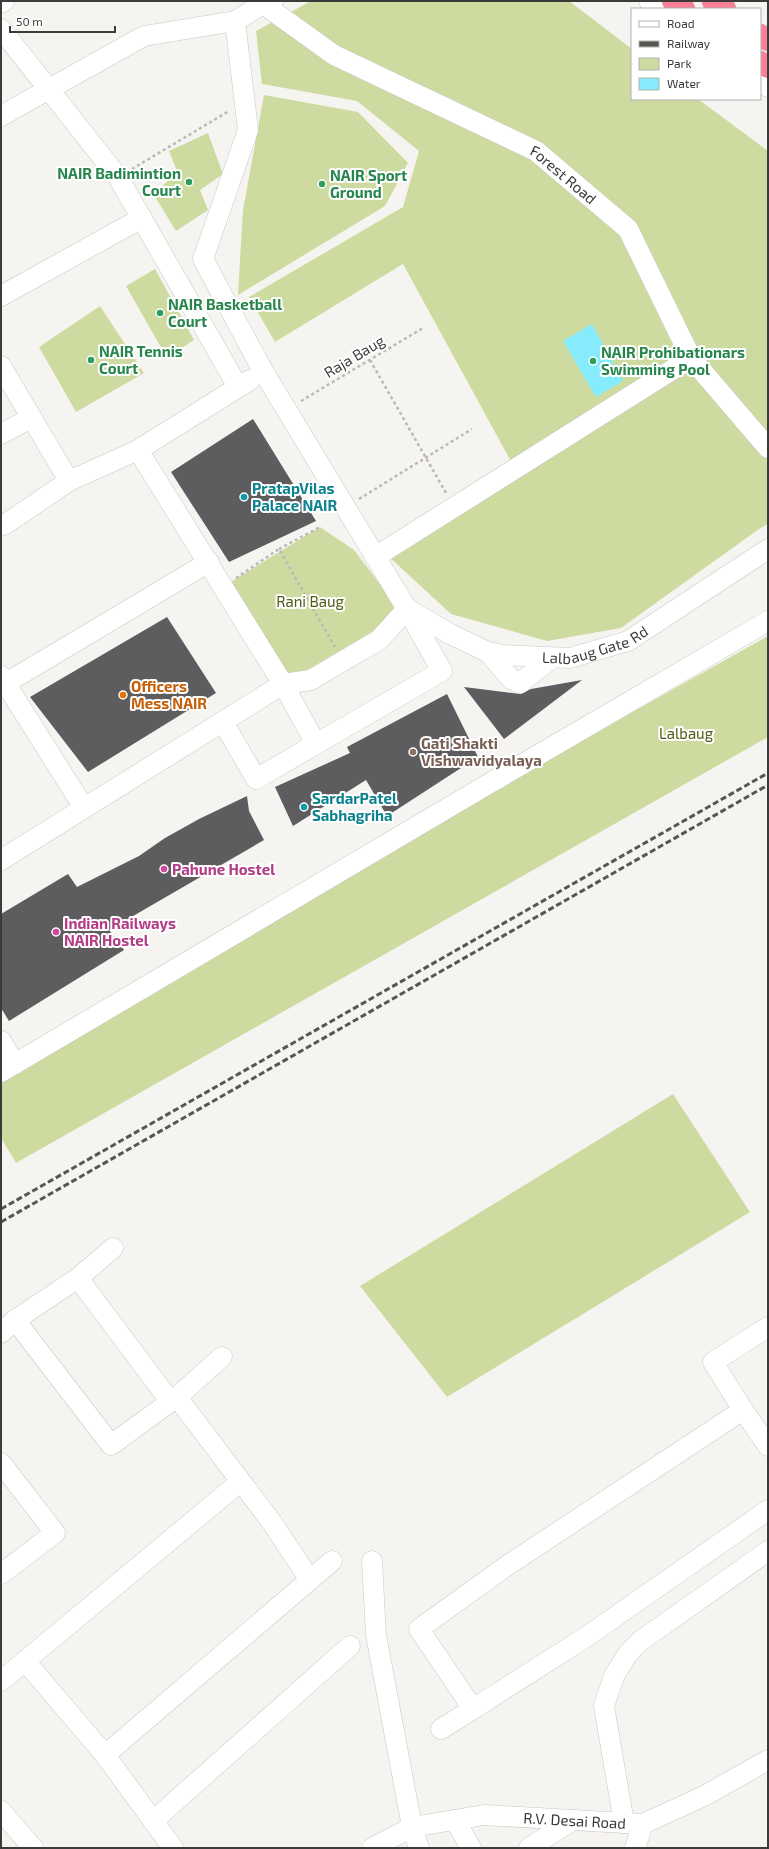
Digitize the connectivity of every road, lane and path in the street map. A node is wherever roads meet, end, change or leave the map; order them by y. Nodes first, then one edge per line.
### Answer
1 (4, 1) edge
2 (649, 1) edge
3 (673, 1) edge
4 (713, 1) edge
5 (723, 1) edge
6 (1, 2) edge
7 (268, 2) edge
8 (659, 8) edge
9 (683, 8) edge
10 (723, 8) edge
11 (733, 8) edge
12 (235, 20) junction
13 (1, 29) edge
14 (49, 89) junction
15 (233, 109) dead end
16 (1, 116) edge
17 (118, 178) junction
18 (142, 218) junction
19 (1, 296) edge
20 (423, 328) dead end
21 (691, 358) junction
22 (370, 360) junction
23 (1, 366) edge
24 (263, 371) junction
25 (238, 387) junction
26 (297, 404) dead end
27 (31, 418) junction
28 (472, 430) dead end
29 (1, 434) edge
30 (768, 448) edge
31 (138, 450) junction
32 (426, 458) junction
33 (68, 481) junction
34 (352, 503) dead end
35 (455, 507) junction
36 (1, 525) edge
37 (320, 527) dead end
38 (279, 549) junction
39 (768, 549) edge
40 (375, 556) junction
41 (209, 562) junction
42 (223, 586) junction
43 (407, 609) junction
44 (765, 626) edge
45 (488, 652) junction
46 (552, 658) junction
47 (343, 662) junction
48 (2, 682) edge
49 (283, 684) junction
50 (223, 722) junction
51 (316, 744) junction
52 (84, 808) junction
53 (2, 857) edge
54 (1, 1041) edge
55 (8, 1068) edge
56 (113, 1248) dead end
57 (78, 1278) junction
58 (8, 1327) edge
59 (768, 1327) edge
60 (222, 1357) dead end
61 (174, 1399) junction
62 (743, 1410) junction
63 (768, 1446) edge
64 (1, 1463) edge
65 (240, 1482) junction
66 (768, 1510) edge
67 (768, 1551) edge
68 (332, 1561) dead end
69 (372, 1561) dead end
70 (1, 1574) edge
71 (310, 1580) junction
72 (350, 1646) dead end
73 (25, 1660) junction
74 (1, 1681) edge
75 (473, 1708) junction
76 (441, 1729) dead end
77 (105, 1755) junction
78 (768, 1760) edge
79 (1, 1811) edge
80 (455, 1820) junction
81 (573, 1820) junction
82 (153, 1821) junction
83 (633, 1824) junction
84 (412, 1827) junction
85 (33, 1848) edge
86 (173, 1848) edge
87 (372, 1848) edge
88 (419, 1848) edge
89 (471, 1848) edge
90 (529, 1848) edge
91 (635, 1848) edge

1 - 6 street
2 - 8 street
3 - 9 highway
4 - 10 highway
5 - 11 street
7 - 12 street
7 - 21 street, Forest Road
12 - 14 street
12 - 24 street
13 - 14 street
14 - 16 street
14 - 17 street
15 - 17 path
17 - 18 street
18 - 19 street
18 - 25 street
20 - 22 path, Raja Baug
21 - 30 street, Forest Road
21 - 35 street
22 - 26 path, Raja Baug
22 - 32 path
23 - 27 street
24 - 25 street
24 - 40 street
25 - 31 street
27 - 29 street
27 - 33 street
28 - 32 path
31 - 33 street
31 - 41 street
32 - 34 path
32 - 35 path
33 - 36 street
35 - 40 street
37 - 38 path
38 - 42 path
38 - 47 path
39 - 46 street, Lalbaug Gate Rd
40 - 43 street
41 - 42 street
41 - 48 street
42 - 49 street
43 - 45 street, Lalbaug Gate Rd
43 - 47 street
43 - 51 street
44 - 55 street
45 - 46 street, Lalbaug Gate Rd
45 - 46 street
47 - 49 street
48 - 52 street
49 - 50 street
49 - 51 street
50 - 51 street
50 - 52 street
52 - 53 street
54 - 55 street
56 - 57 street
57 - 58 street
57 - 61 street
58 - 61 street
59 - 62 street
60 - 61 street
61 - 65 street
62 - 63 street
62 - 75 street
64 - 70 street
65 - 71 street
65 - 73 street
66 - 75 street
67 - 83 street
68 - 71 street
69 - 84 street
71 - 77 street
72 - 82 street
73 - 74 street
73 - 77 street
75 - 76 street
77 - 82 street
78 - 83 street, R.V. Desai Road
79 - 85 street
80 - 81 street, R.V. Desai Road
80 - 84 street, R.V. Desai Road
80 - 89 street
81 - 83 street, R.V. Desai Road
81 - 90 street
82 - 86 street
83 - 91 street
84 - 87 street, R.V. Desai Road
84 - 88 street

